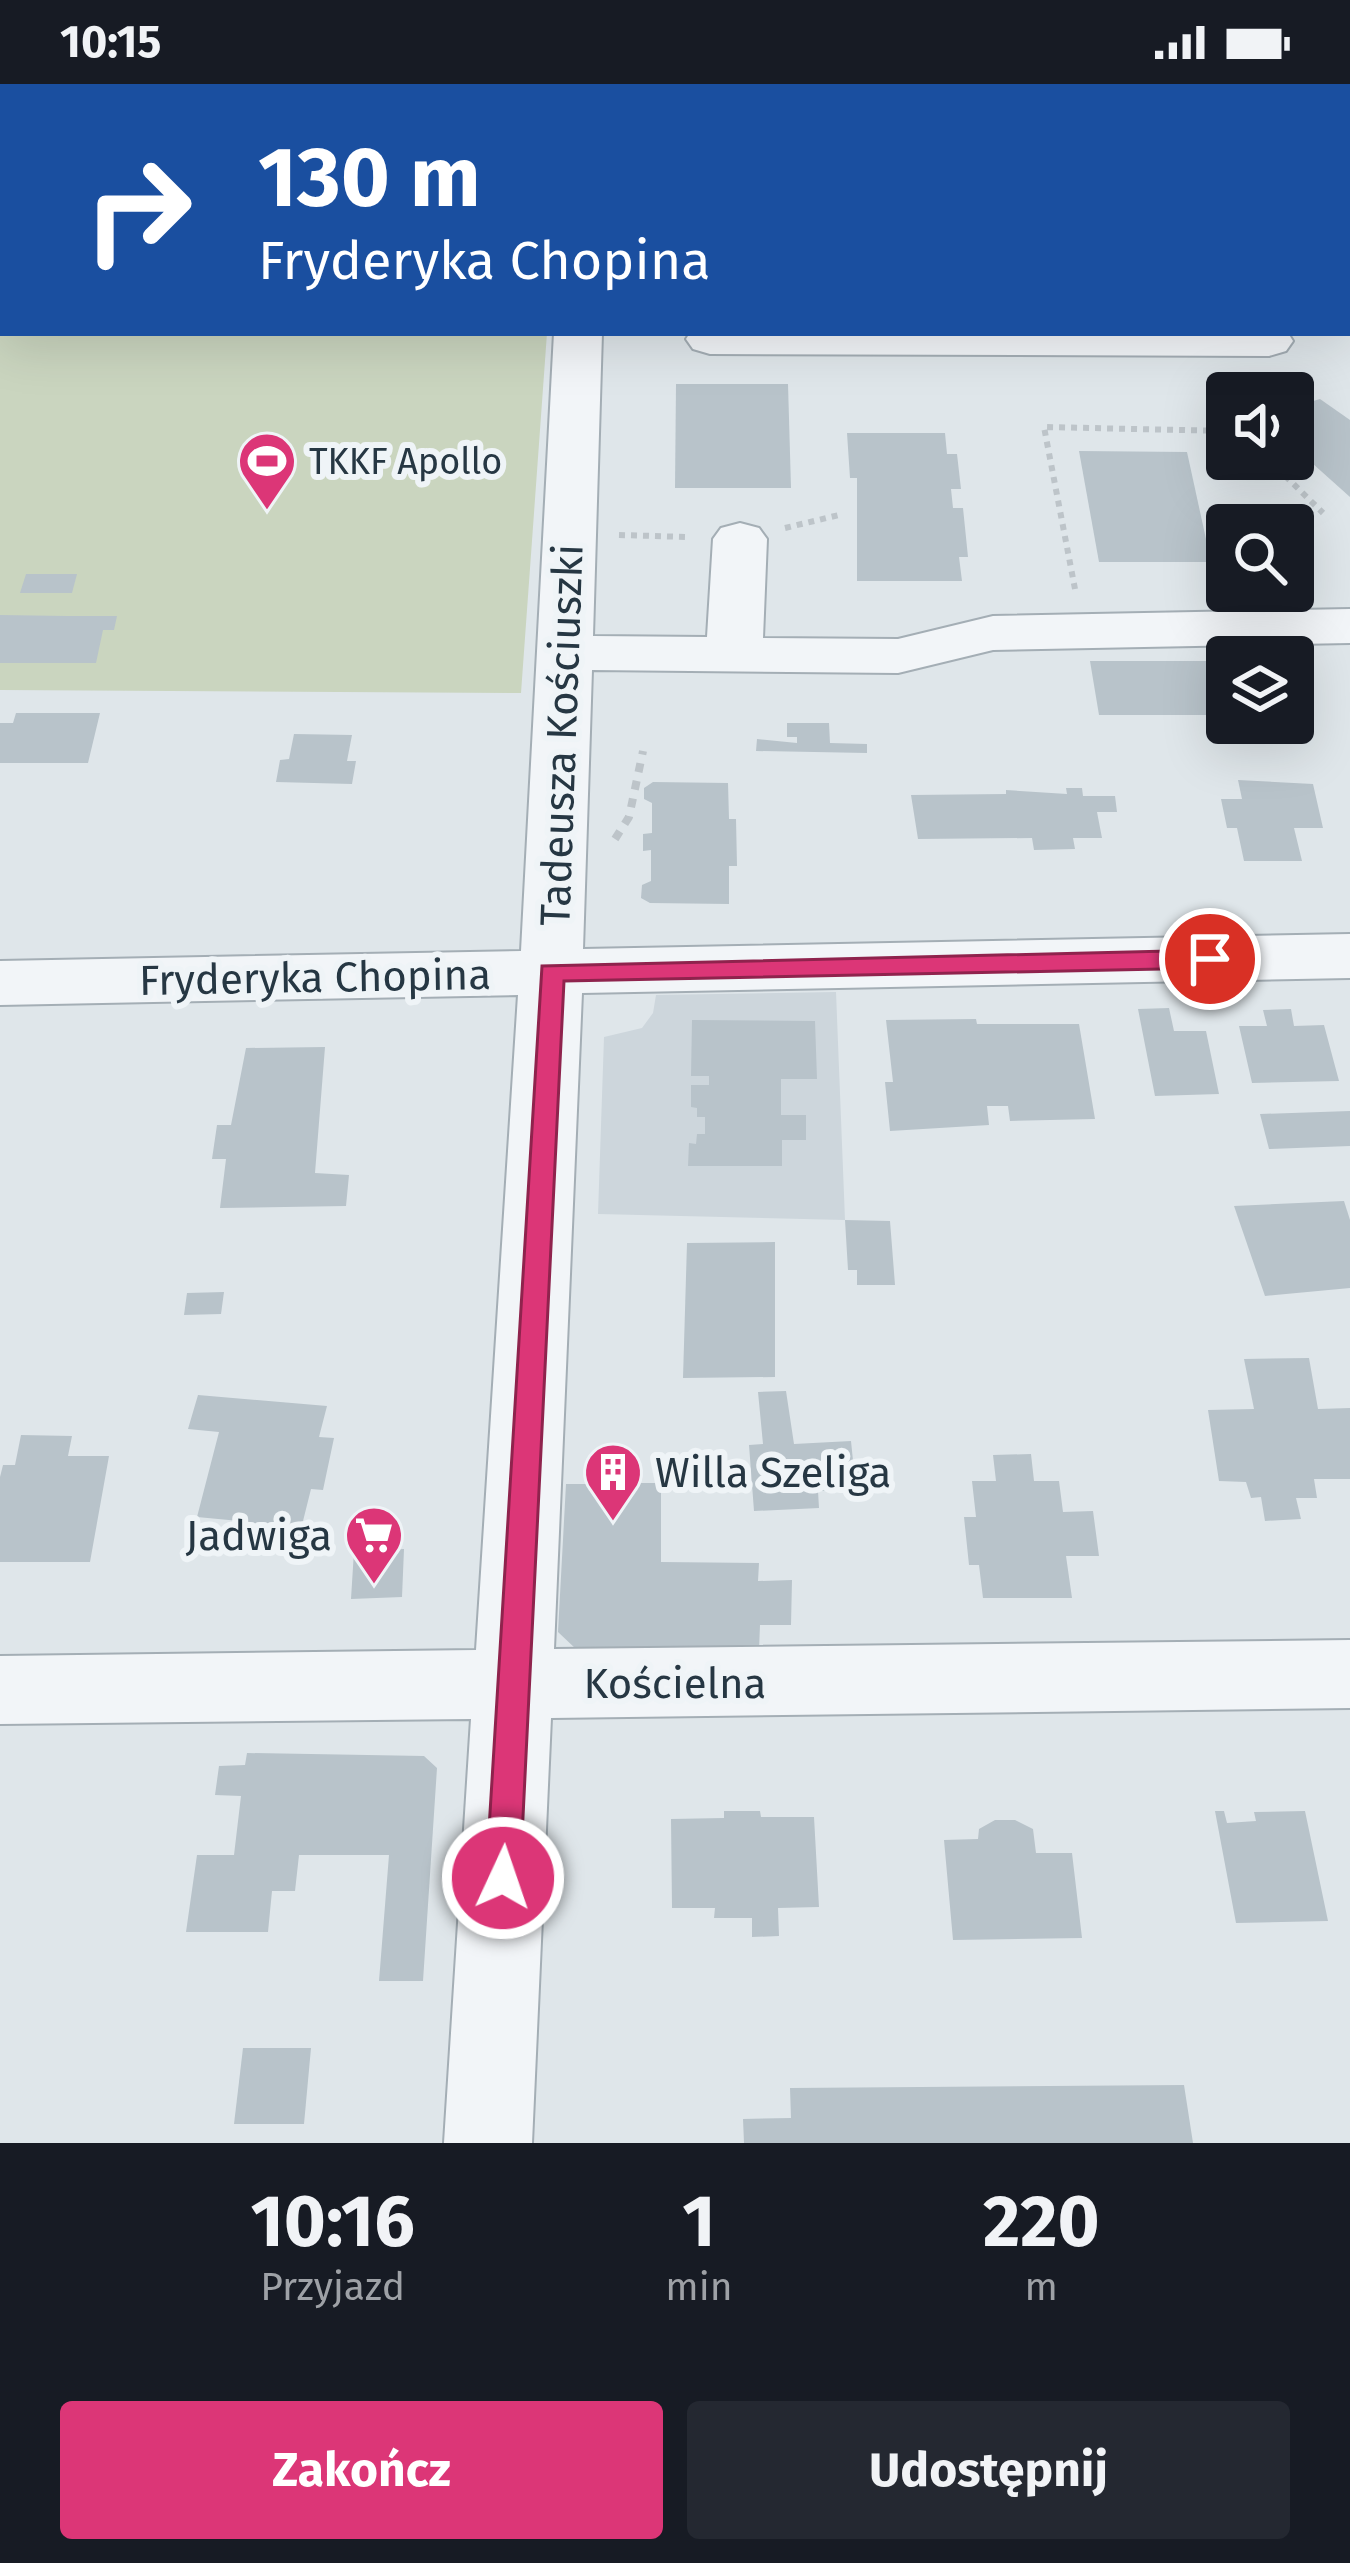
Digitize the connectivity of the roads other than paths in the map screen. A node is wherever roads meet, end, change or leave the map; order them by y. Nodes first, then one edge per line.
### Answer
1 (578, 336) edge
2 (1079, 336) edge
3 (710, 339) dead end
4 (1269, 341) dead end
5 (740, 539) dead end
6 (1350, 626) edge
7 (566, 653) junction
8 (734, 655) junction
9 (1350, 956) edge
10 (551, 972) junction
11 (0, 982) edge
12 (1350, 1674) edge
13 (512, 1683) junction
14 (0, 1690) edge
15 (488, 2143) edge

1 - 7 street, Tadeusza Kościuszki
2 - 3 street
2 - 4 street
5 - 8 street
6 - 8 street
7 - 8 street
7 - 10 street, Tadeusza Kościuszki
9 - 10 street, Fryderyka Chopina
10 - 11 street, Fryderyka Chopina
10 - 13 street, Tadeusza Kościuszki
12 - 13 street, Kościelna
13 - 14 street, Kościelna
13 - 15 street, Tadeusza Kościuszki

